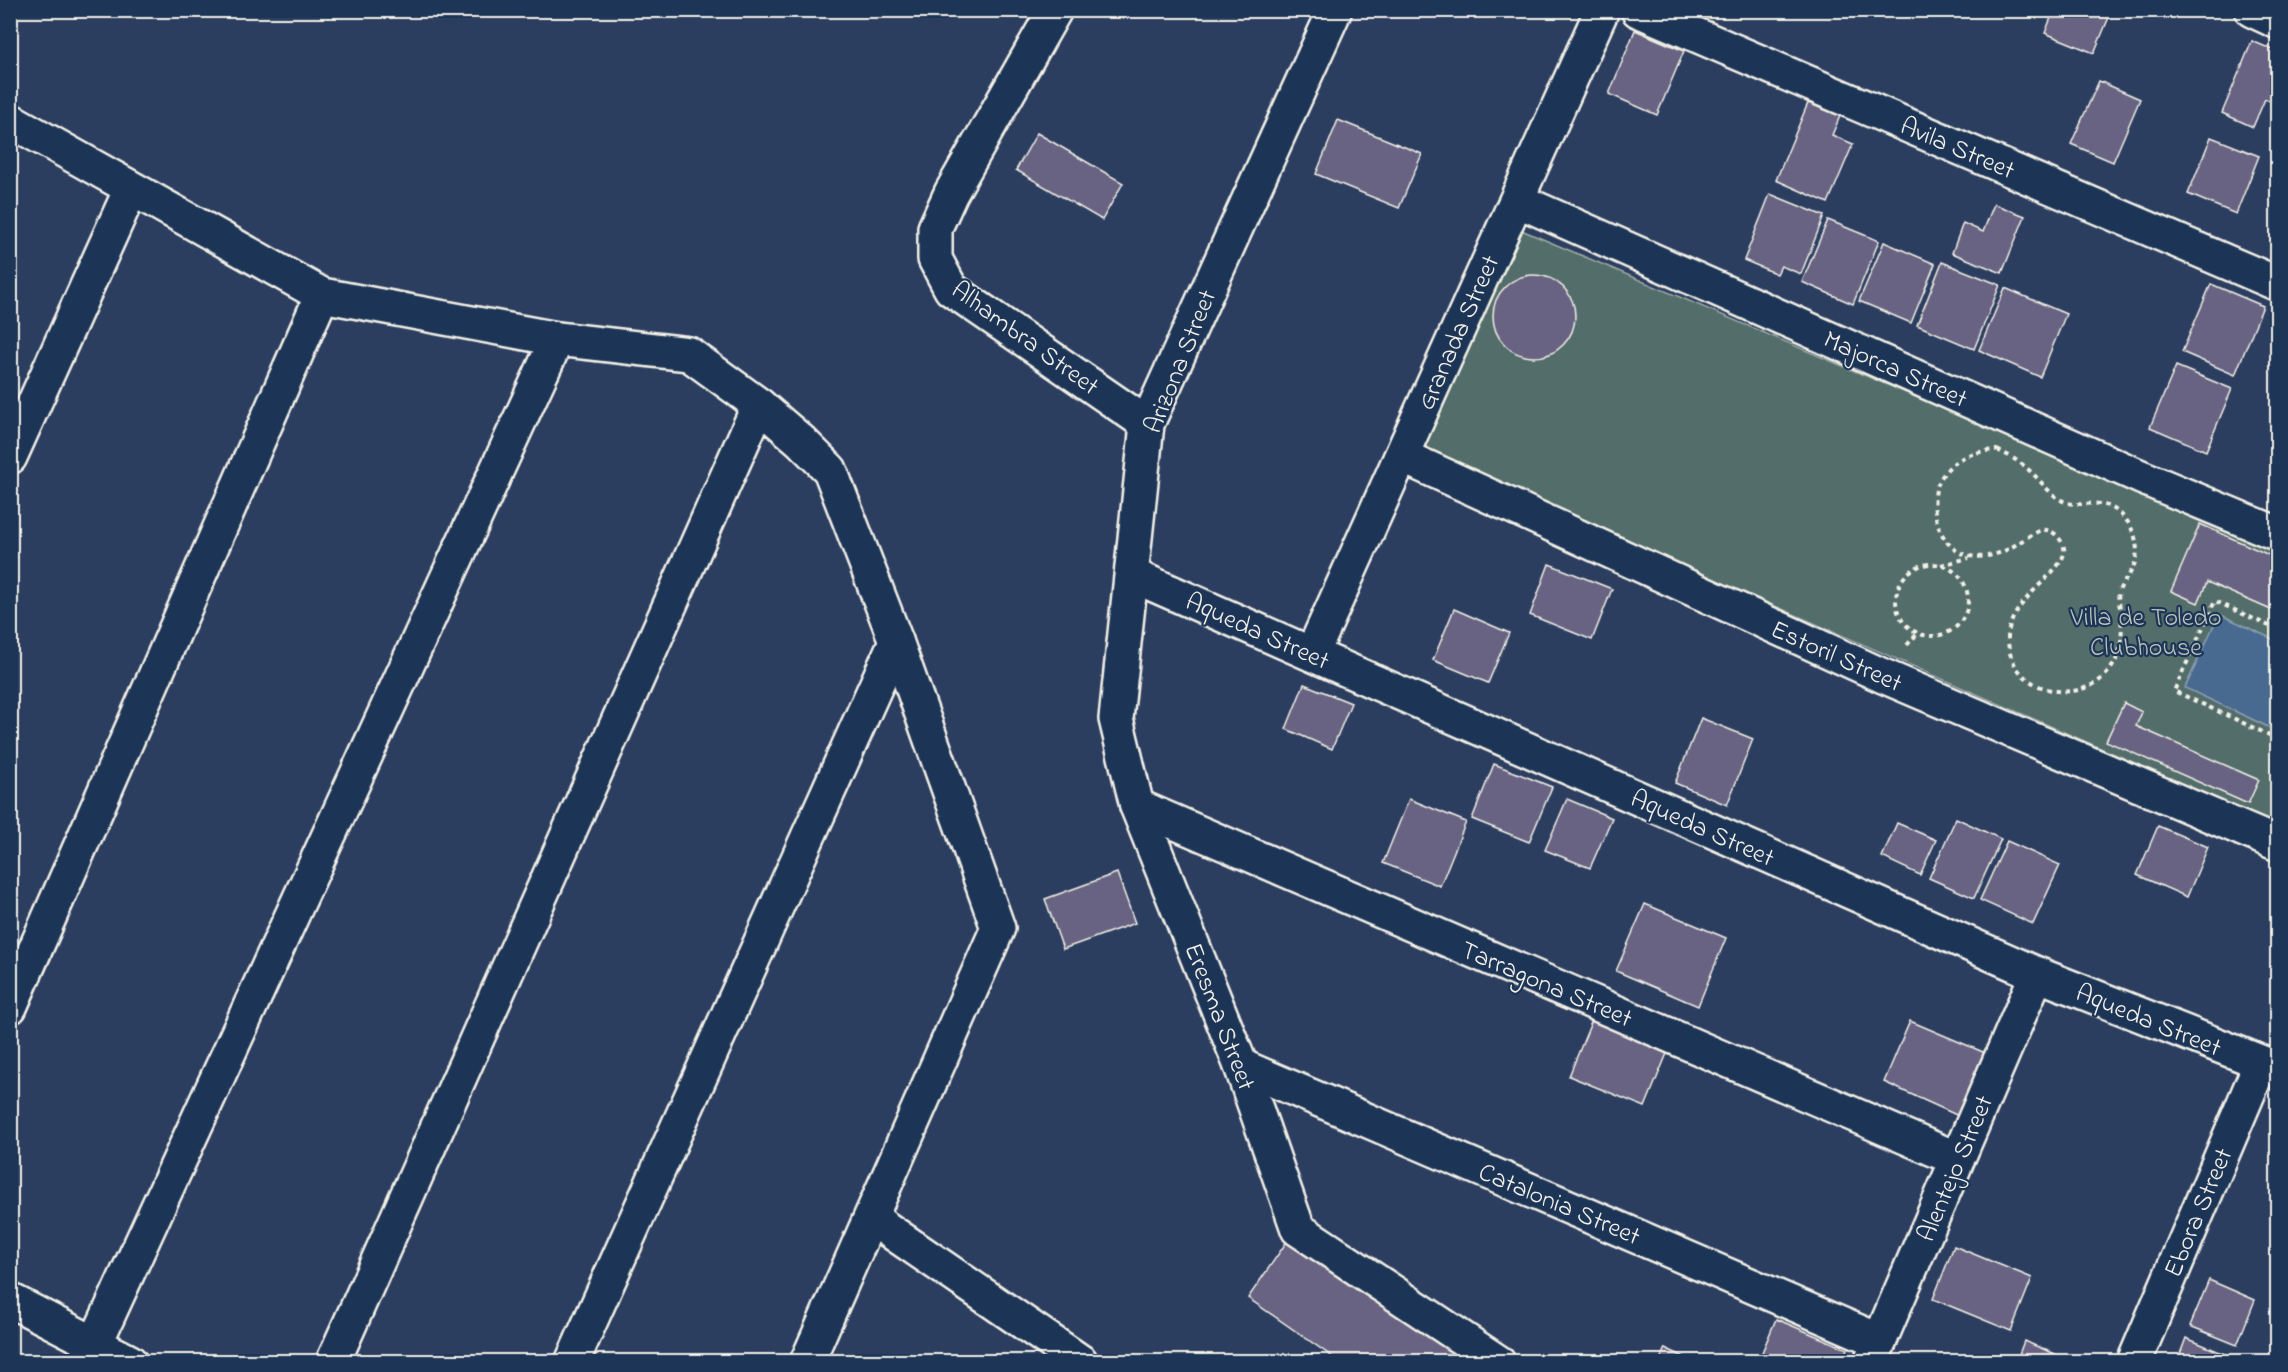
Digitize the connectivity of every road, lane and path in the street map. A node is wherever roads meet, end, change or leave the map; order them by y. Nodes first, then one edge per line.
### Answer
1 (1055, 10) edge
2 (1335, 10) edge
3 (1602, 10) edge
4 (1638, 10) edge
5 (2252, 10) edge
6 (2277, 21) edge
7 (10, 120) edge
8 (131, 189) junction
9 (1517, 200) junction
10 (2277, 284) edge
11 (322, 295) junction
12 (557, 339) junction
13 (759, 405) junction
14 (1147, 424) junction
15 (1402, 456) junction
16 (10, 457) edge
17 (2277, 534) edge
18 (1969, 557) junction
19 (1941, 565) junction
20 (1132, 574) junction
21 (2277, 630) edge
22 (896, 641) junction
23 (1312, 654) junction
24 (2277, 739) edge
25 (1137, 806) junction
26 (2277, 844) edge
27 (2037, 974) junction
28 (10, 1007) edge
29 (1241, 1066) junction
30 (2269, 1066) edge
31 (1957, 1159) junction
32 (871, 1218) junction
33 (10, 1300) edge
34 (95, 1344) junction
35 (1875, 1351) edge
36 (130, 1362) edge
37 (333, 1362) edge
38 (572, 1362) edge
39 (807, 1362) edge
40 (1081, 1362) edge
41 (1498, 1362) edge
42 (2134, 1362) edge

1 - 14 street, Alhambra Street
2 - 14 street, Arizona Street
3 - 9 street, Granada Street
4 - 10 street, Avila Street
5 - 6 street
7 - 8 street
8 - 11 street
8 - 16 street
9 - 15 street, Granada Street
9 - 17 street, Majorca Street
11 - 12 street
11 - 28 street
12 - 13 street
12 - 34 street
13 - 22 street
13 - 37 street
14 - 20 street, Arizona Street
15 - 23 street, Granada Street
15 - 26 street, Estoril Street
18 - 18 path
18 - 19 path
19 - 19 path
20 - 23 street, Aqueda Street
20 - 25 street, Arizona Street
21 - 24 path
22 - 32 street
22 - 38 street
23 - 27 street, Aqueda Street
25 - 29 street, Eresma Street
25 - 31 street, Tarragona Street
27 - 30 street, Aqueda Street
27 - 31 street, Alentejo Street
29 - 35 street, Catalonia Street
29 - 41 street, Eresma Street
30 - 42 street, Ebora Street
31 - 35 street, Alentejo Street
32 - 39 street
32 - 40 street
33 - 34 street
34 - 36 street

